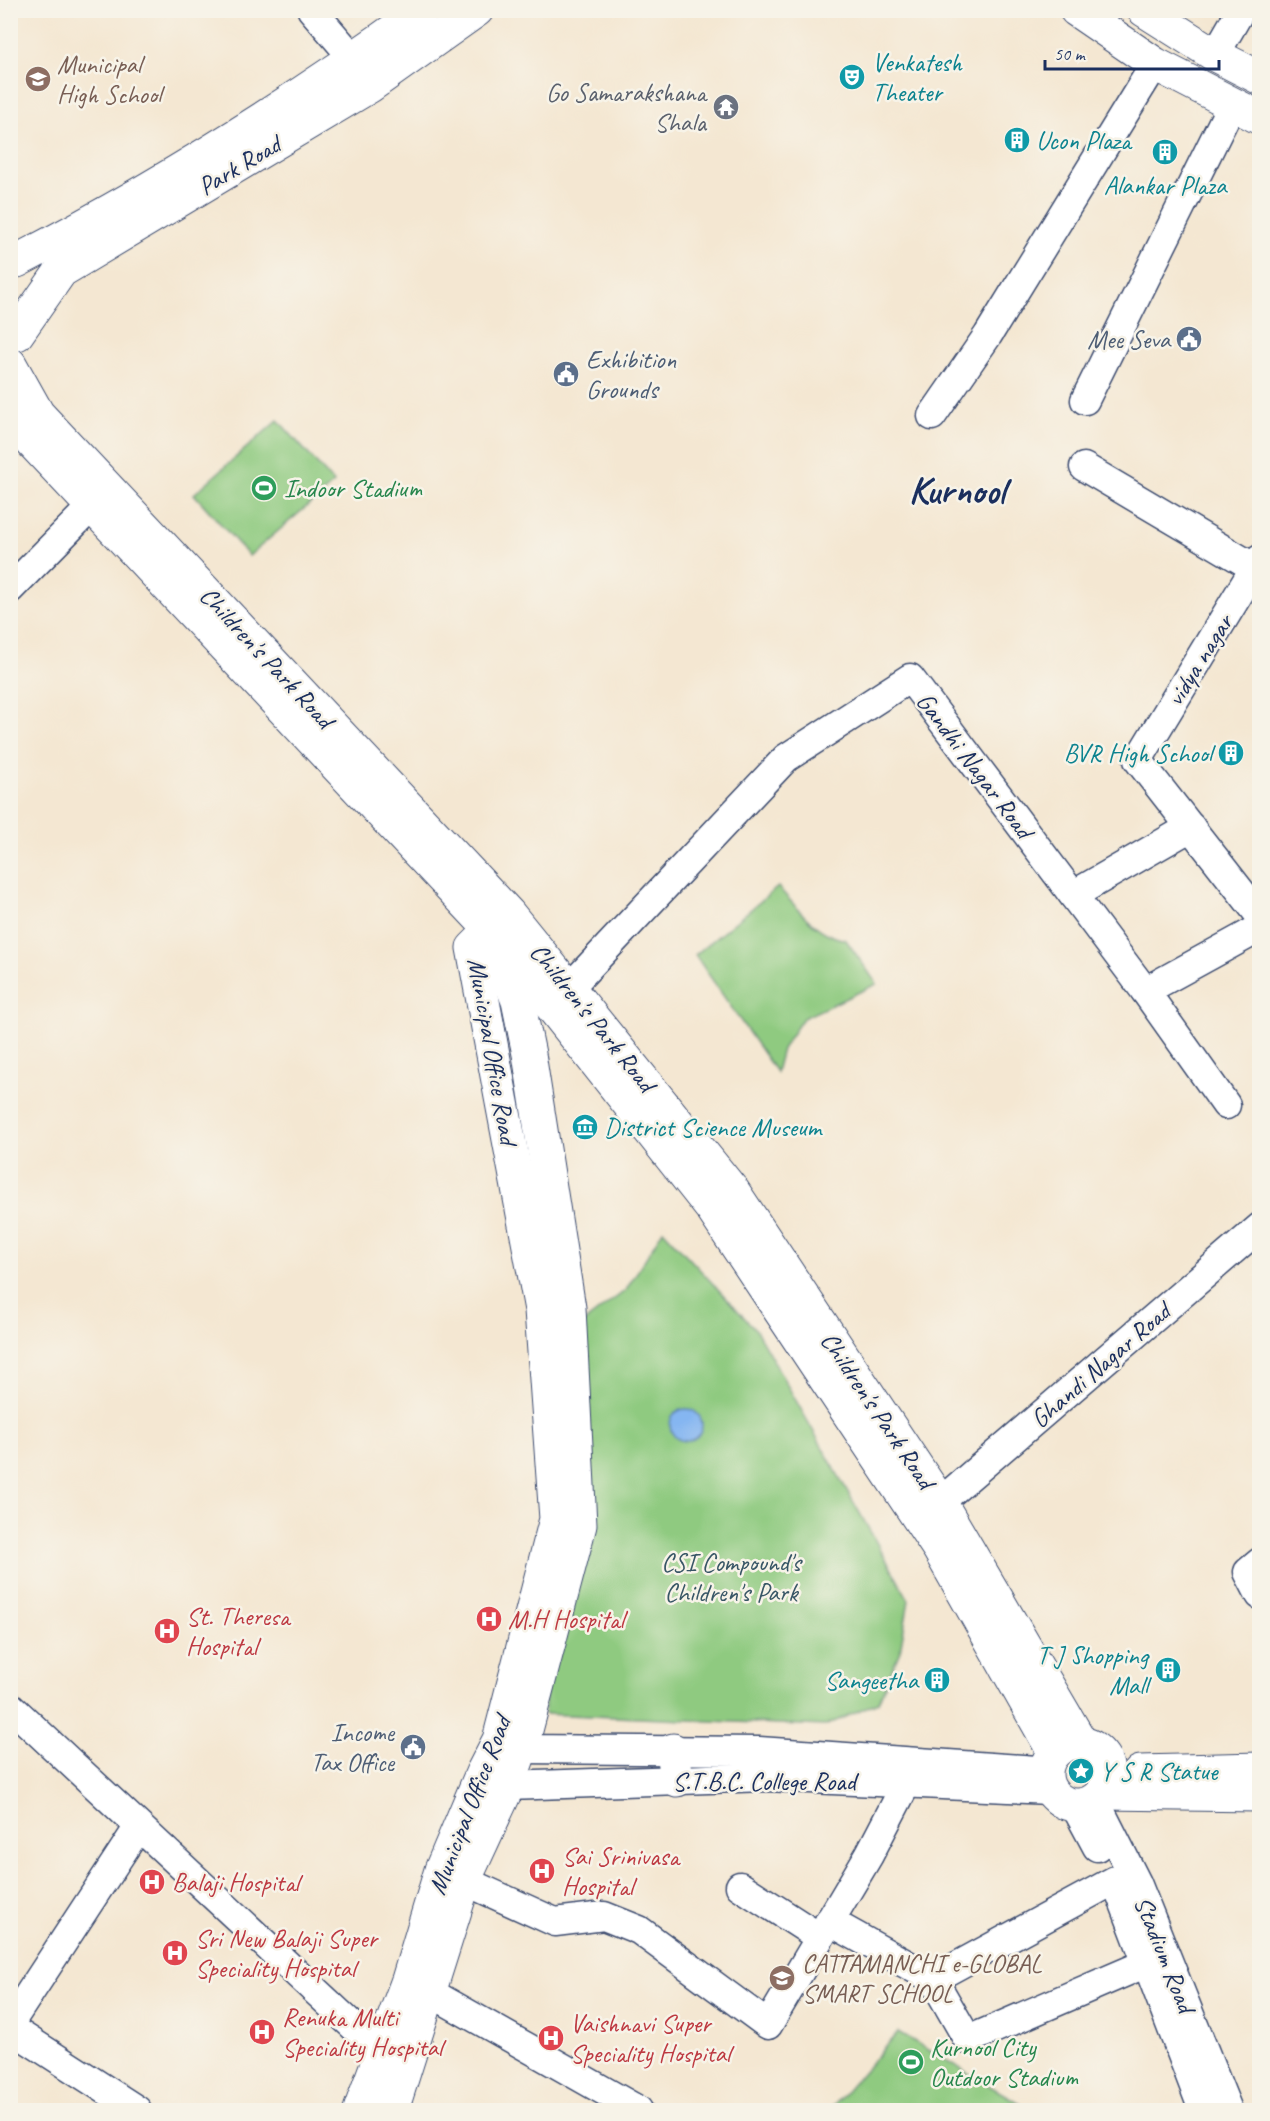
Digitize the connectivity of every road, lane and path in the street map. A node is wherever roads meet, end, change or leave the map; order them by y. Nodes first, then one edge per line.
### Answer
1 (312, 10) edge
2 (422, 10) edge
3 (477, 10) edge
4 (1076, 10) edge
5 (1144, 10) edge
6 (1241, 10) edge
7 (1215, 55) junction
8 (354, 59) junction
9 (1155, 64) junction
10 (1260, 78) edge
11 (1246, 111) edge
12 (14, 258) edge
13 (13, 346) edge
14 (1085, 400) dead end
15 (932, 416) dead end
16 (10, 419) edge
17 (1084, 467) dead end
18 (91, 507) junction
19 (1258, 566) edge
20 (10, 589) edge
21 (1191, 827) junction
22 (1073, 895) junction
23 (1260, 916) edge
24 (500, 921) junction
25 (1260, 928) edge
26 (570, 987) junction
27 (1145, 991) junction
28 (1226, 1105) dead end
29 (1260, 1227) edge
30 (940, 1502) junction
31 (1260, 1562) edge
32 (1260, 1595) edge
33 (10, 1706) edge
34 (510, 1744) junction
35 (675, 1765) junction
36 (1260, 1769) edge
37 (1077, 1779) junction
38 (495, 1780) junction
39 (906, 1784) junction
40 (1260, 1796) edge
41 (138, 1828) junction
42 (453, 1875) junction
43 (1115, 1880) junction
44 (740, 1886) dead end
45 (824, 1929) junction
46 (1146, 1963) junction
47 (933, 1979) junction
48 (419, 1987) junction
49 (13, 2016) edge
50 (381, 2052) junction
51 (137, 2110) edge
52 (360, 2110) edge
53 (392, 2110) edge
54 (638, 2110) edge
55 (1203, 2110) edge
56 (1228, 2110) edge

1 - 8 street
2 - 8 main road, Park Road
3 - 13 main road, Park Road
4 - 9 main road
5 - 7 main road
6 - 7 street
7 - 10 main road
8 - 12 main road, Park Road
9 - 11 main road
9 - 15 street
11 - 14 street
12 - 13 main road
13 - 24 main road, Children's Park Road
16 - 18 main road, Children's Park Road
17 - 19 street
18 - 20 street
18 - 24 main road, Children's Park Road
19 - 21 street, vidya nagar
21 - 22 street
21 - 23 street
22 - 26 street, Gandhi Nagar Road
22 - 27 street, Gandhi Nagar Road
24 - 26 main road, Children's Park Road
24 - 34 main road, Municipal Office Road
24 - 37 main road, Children's Park Road
25 - 27 street
26 - 30 main road, Children's Park Road
27 - 28 street, Gandhi Nagar Road
29 - 30 street, Ghandi Nagar Road
30 - 37 main road, Children's Park Road
31 - 32 street
33 - 41 street
34 - 35 street
34 - 38 main road, Municipal Office Road
35 - 37 street
35 - 38 street, S.T.B.C. College Road
35 - 39 street, S.T.B.C. College Road
36 - 37 main road, S.T.B.C. College Road
37 - 39 street, S.T.B.C. College Road
37 - 40 main road, S.T.B.C. College Road
37 - 43 street, Stadium Road
37 - 56 street, Stadium Road
38 - 42 main road, Municipal Office Road
39 - 45 street
41 - 49 street
41 - 50 street
42 - 45 street
42 - 48 main road, Municipal Office Road
43 - 46 street, Stadium Road
43 - 47 street
44 - 45 street
45 - 47 street
46 - 47 street
46 - 55 street, Stadium Road
48 - 50 main road, Municipal Office Road
48 - 53 main road, Municipal Office Road
48 - 54 street
49 - 51 street
50 - 52 main road, Municipal Office Road

